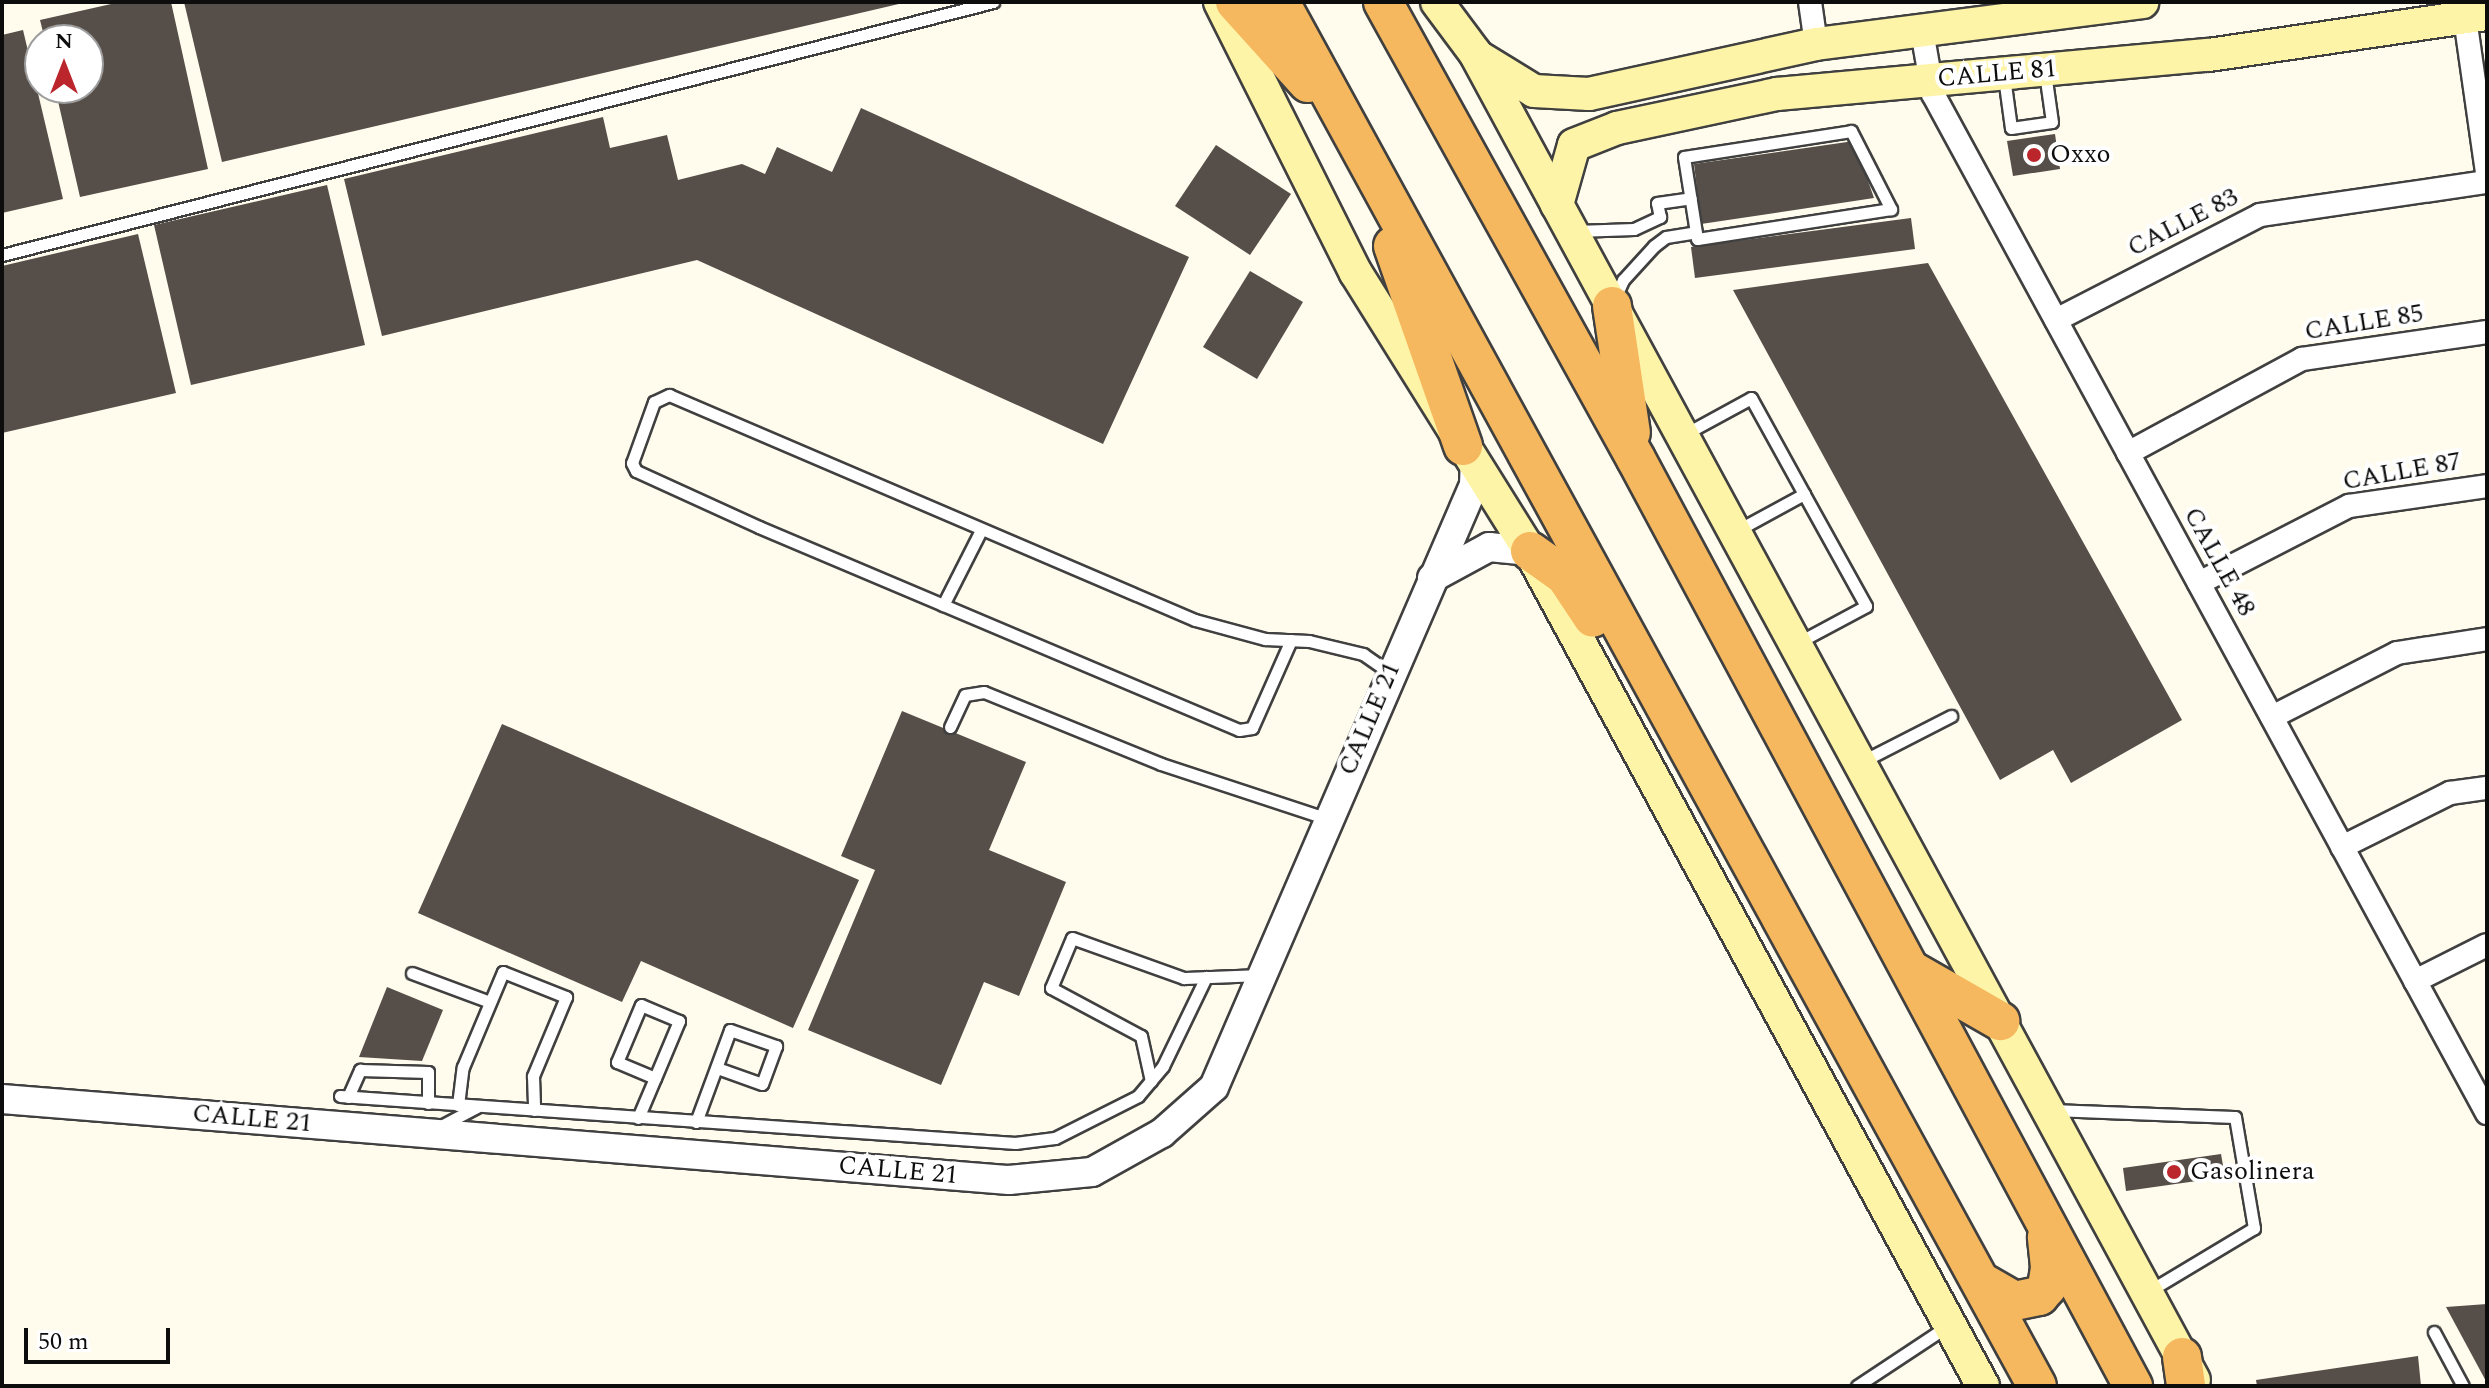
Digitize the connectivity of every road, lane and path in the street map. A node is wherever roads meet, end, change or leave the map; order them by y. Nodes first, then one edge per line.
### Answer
1 (993, 2) edge
2 (1220, 2) edge
3 (1235, 2) edge
4 (1280, 2) edge
5 (1383, 2) edge
6 (1437, 2) edge
7 (1810, 2) edge
8 (2142, 2) edge
9 (2104, 4) edge
10 (2476, 16) edge
11 (1922, 31) junction
12 (1816, 44) junction
13 (1475, 53) junction
14 (2045, 70) junction
15 (2003, 73) junction
16 (1930, 79) junction
17 (1353, 135) junction
18 (2487, 173) edge
19 (2487, 182) edge
20 (1691, 198) junction
21 (1564, 218) junction
22 (1696, 232) junction
23 (2, 255) edge
24 (1612, 306) junction
25 (2056, 320) junction
26 (2487, 332) edge
27 (1682, 436) junction
28 (1469, 453) junction
29 (2128, 453) junction
30 (1636, 459) junction
31 (2487, 486) edge
32 (1804, 494) junction
33 (981, 530) junction
34 (1734, 532) junction
35 (1530, 551) junction
36 (1432, 578) junction
37 (2199, 583) junction
38 (943, 605) junction
39 (2487, 639) edge
40 (1291, 640) junction
41 (1795, 645) junction
42 (1389, 672) junction
43 (1660, 698) junction
44 (1951, 716) dead end
45 (2272, 717) junction
46 (950, 727) dead end
47 (1859, 763) junction
48 (2487, 788) edge
49 (1328, 819) junction
50 (2342, 847) junction
51 (2487, 945) edge
52 (1911, 970) junction
53 (412, 973) dead end
54 (1264, 975) junction
55 (1206, 977) junction
56 (2415, 981) junction
57 (490, 1002) junction
58 (2000, 1021) junction
59 (717, 1068) junction
60 (655, 1078) junction
61 (1151, 1081) junction
62 (2, 1099) edge
63 (428, 1103) junction
64 (458, 1105) junction
65 (478, 1106) junction
66 (534, 1110) junction
67 (2050, 1110) junction
68 (2487, 1113) edge
69 (638, 1118) junction
70 (696, 1122) junction
71 (428, 1133) junction
72 (2045, 1227) junction
73 (1985, 1284) junction
74 (2148, 1292) junction
75 (1950, 1325) junction
76 (2434, 1332) dead end
77 (2189, 1376) edge
78 (1857, 1386) edge
79 (1983, 1386) edge
80 (2037, 1386) edge
81 (2133, 1386) edge
82 (2463, 1386) edge

1 - 23 lane
2 - 28 main road
3 - 17 highway
4 - 17 highway
5 - 30 highway
6 - 13 main road
7 - 12 street
8 - 9 main road, CALLE 81
9 - 11 main road, CALLE 81
10 - 14 main road, CALLE 81
10 - 18 street
11 - 12 main road, CALLE 81
11 - 16 street, CALLE 48
12 - 13 main road, CALLE 81
13 - 21 main road
14 - 15 main road, CALLE 81
14 - 15 lane
15 - 16 main road, CALLE 81
16 - 21 main road, CALLE 81
16 - 25 street, CALLE 48
17 - 28 highway
17 - 43 highway
19 - 25 street, CALLE 83
20 - 21 lane
20 - 22 lane
20 - 22 lane
21 - 24 main road
22 - 24 lane
24 - 27 main road
24 - 30 highway
25 - 29 street, CALLE 48
26 - 29 street, CALLE 85
27 - 32 lane
27 - 34 main road
28 - 35 main road
28 - 36 street, CALLE 21
29 - 37 street, CALLE 48
30 - 52 highway
31 - 37 street, CALLE 87
32 - 34 lane
32 - 41 lane
33 - 38 lane
33 - 38 lane
33 - 40 lane
34 - 41 main road
35 - 36 street
35 - 43 highway
35 - 75 main road
36 - 42 street, CALLE 21
37 - 45 street, CALLE 48
38 - 40 lane
39 - 45 street
40 - 42 lane
41 - 47 main road
42 - 49 street, CALLE 21
43 - 73 highway
44 - 47 lane
45 - 50 street, CALLE 48
46 - 49 lane
47 - 58 main road
48 - 50 street
49 - 54 street, CALLE 21
50 - 56 street, CALLE 48
51 - 56 street
52 - 58 highway
52 - 72 highway
53 - 57 lane
54 - 55 lane
54 - 71 street, CALLE 21
55 - 61 lane
55 - 61 lane
56 - 68 street, CALLE 48
57 - 64 lane
57 - 66 lane
58 - 67 main road
59 - 59 lane
59 - 70 lane
60 - 60 lane
60 - 69 lane
61 - 70 lane
62 - 71 street, CALLE 21
63 - 63 lane
63 - 64 lane
64 - 65 lane
65 - 66 lane
65 - 71 lane
66 - 69 lane
67 - 74 main road
67 - 74 lane
69 - 70 lane
72 - 73 highway
72 - 81 highway
73 - 80 highway
74 - 77 main road
75 - 78 lane
75 - 79 main road
76 - 82 lane

